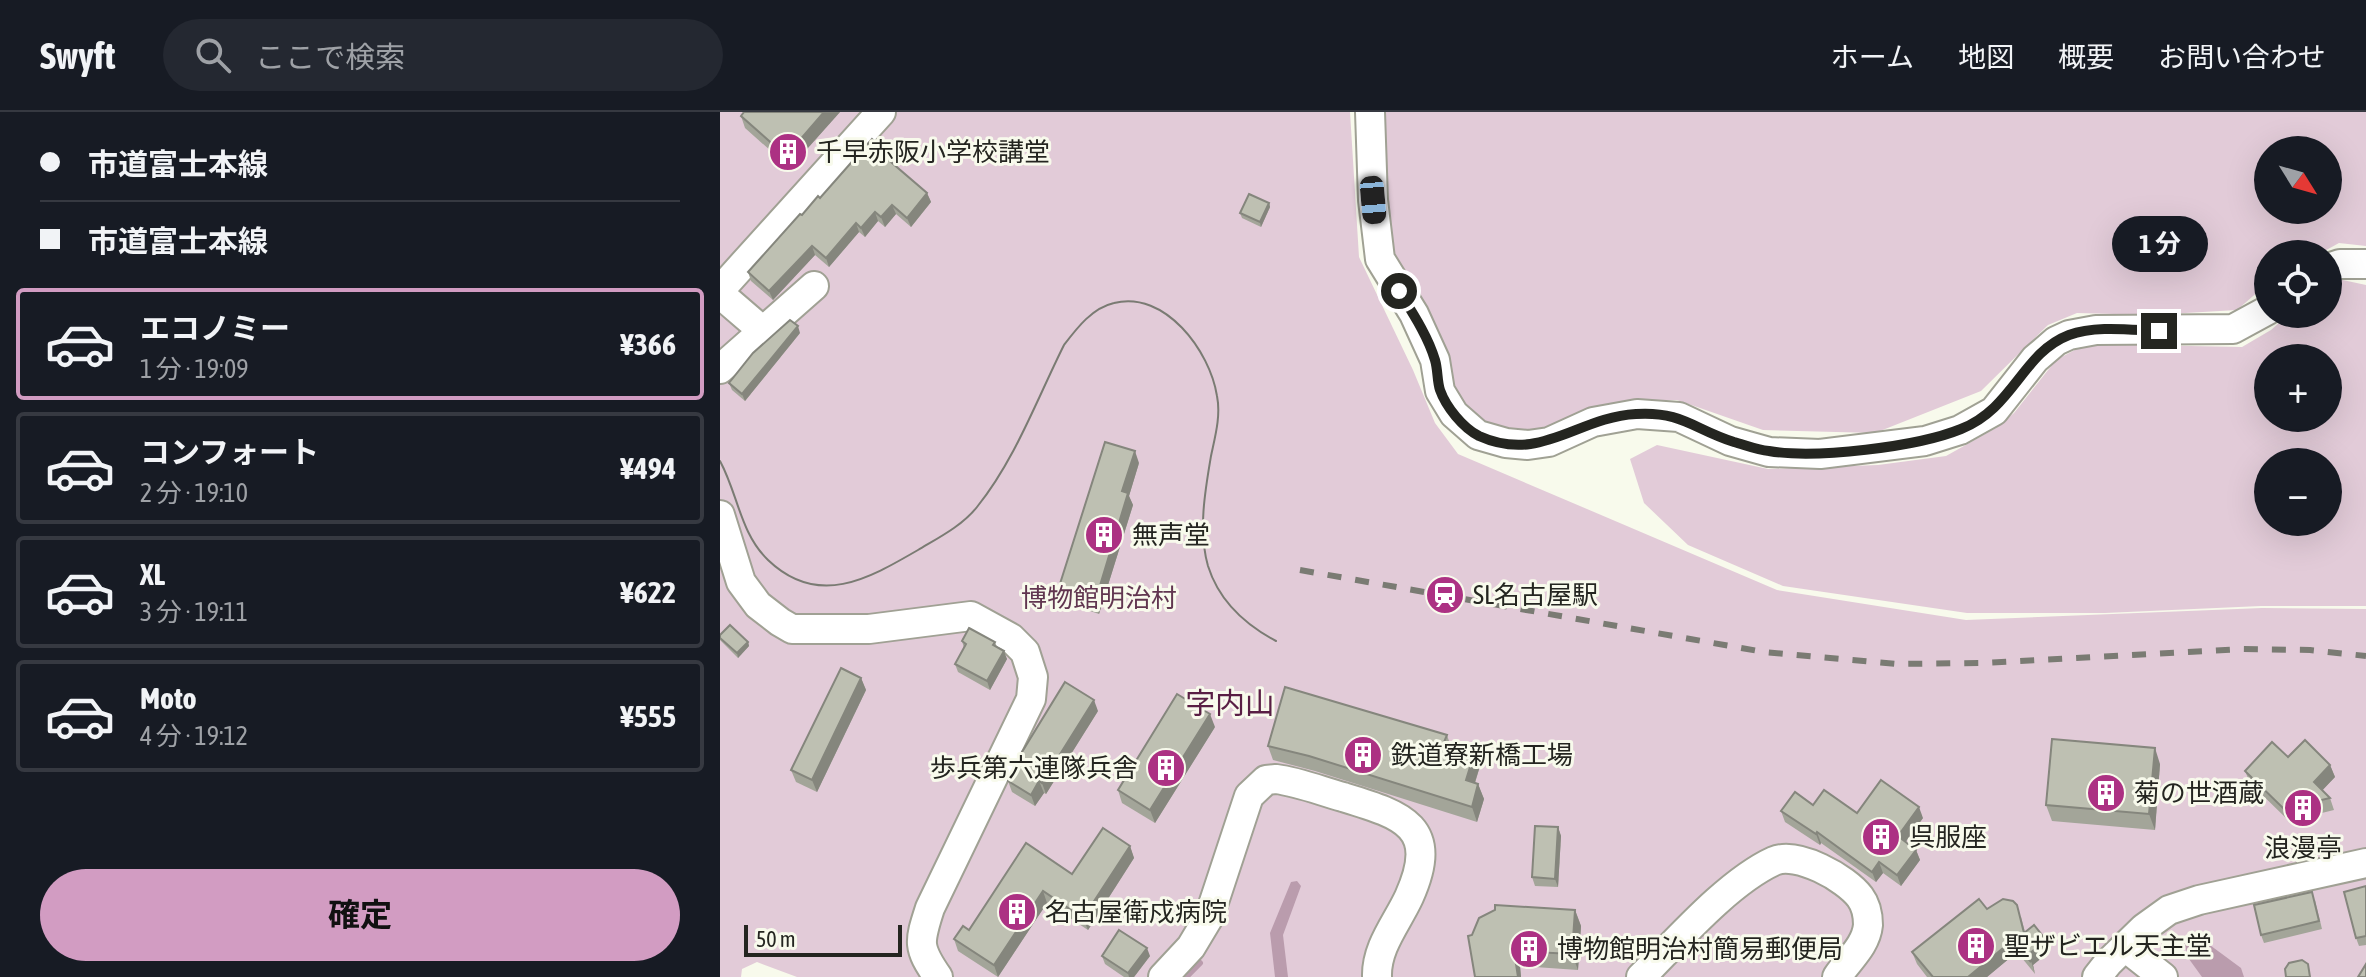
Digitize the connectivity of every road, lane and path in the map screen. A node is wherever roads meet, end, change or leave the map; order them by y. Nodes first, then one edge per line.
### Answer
1 (881, 112) edge
2 (1370, 112) edge
3 (2342, 264) edge
4 (2366, 264) edge
5 (724, 281) edge
6 (814, 286) dead end
7 (2254, 318) edge
8 (763, 331) junction
9 (720, 369) edge
10 (720, 515) edge
11 (2366, 863) edge
12 (1408, 898) junction
13 (1414, 934) dead end
14 (2125, 947) junction
15 (938, 977) edge
16 (1163, 977) edge
17 (1377, 977) edge
18 (1641, 977) edge
19 (1837, 977) edge
20 (2097, 977) edge
21 (2163, 977) edge

1 - 5 street
2 - 7 street
3 - 4 street
5 - 8 street
6 - 8 street
8 - 9 street
10 - 15 street
11 - 14 street
12 - 13 street
12 - 16 street
12 - 17 street
14 - 20 street
14 - 21 street
18 - 19 street

